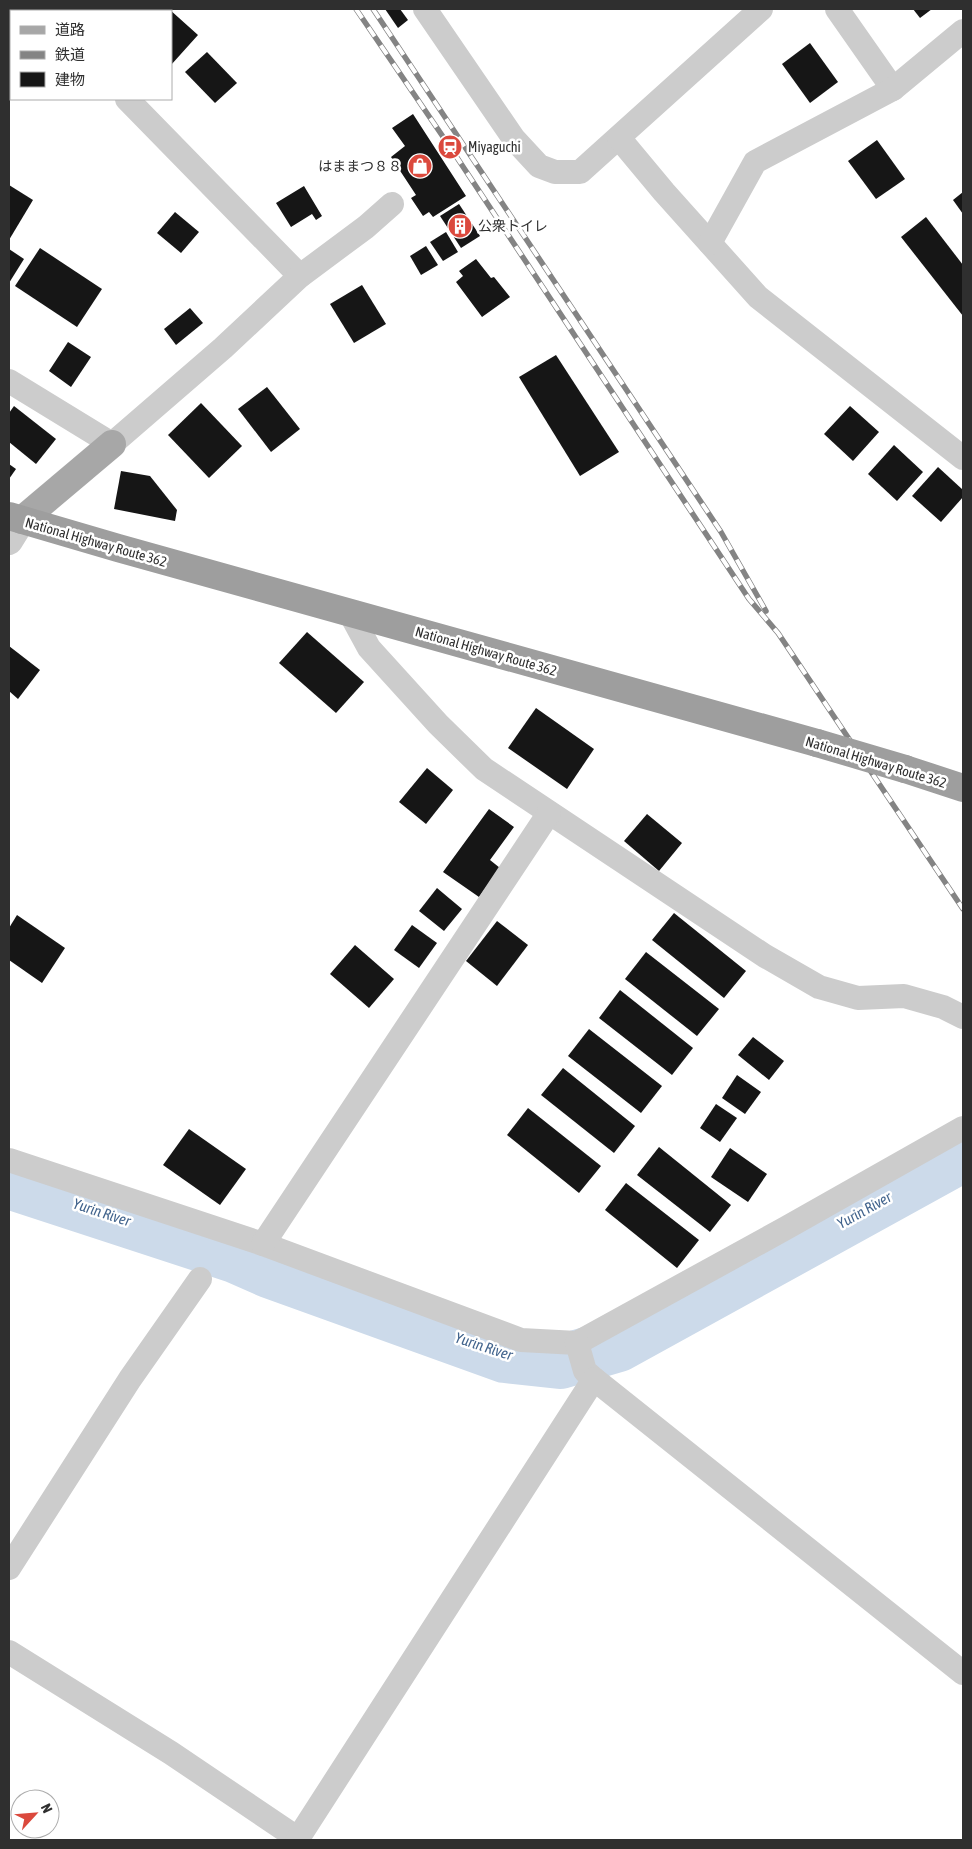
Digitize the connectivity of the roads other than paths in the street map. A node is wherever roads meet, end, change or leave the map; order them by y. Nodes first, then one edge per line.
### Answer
1 (425, 9) edge
2 (761, 9) edge
3 (837, 9) edge
4 (963, 31) edge
5 (893, 89) junction
6 (128, 100) edge
7 (619, 138) junction
8 (392, 204) dead end
9 (710, 243) junction
10 (300, 276) junction
11 (9, 381) edge
12 (112, 444) junction
13 (963, 458) edge
14 (13, 526) edge
15 (350, 613) junction
16 (963, 788) edge
17 (549, 813) junction
18 (963, 1017) edge
19 (963, 1128) edge
20 (9, 1160) edge
21 (264, 1244) junction
22 (200, 1279) dead end
23 (576, 1343) junction
24 (590, 1375) junction
25 (9, 1568) edge
26 (9, 1652) edge
27 (963, 1673) edge
28 (298, 1840) edge

1 - 7 street
2 - 7 street
3 - 5 street
4 - 5 street
5 - 9 street
6 - 10 street
7 - 9 street
8 - 10 street
9 - 13 street
10 - 12 street
11 - 12 street
12 - 14 main road
14 - 15 highway, National Highway Route 362
15 - 16 highway, National Highway Route 362, bridge
15 - 17 street
17 - 18 street
17 - 21 street
19 - 23 street
20 - 21 street
21 - 23 street
22 - 25 street
23 - 24 street
24 - 27 street
24 - 28 street
26 - 28 street

